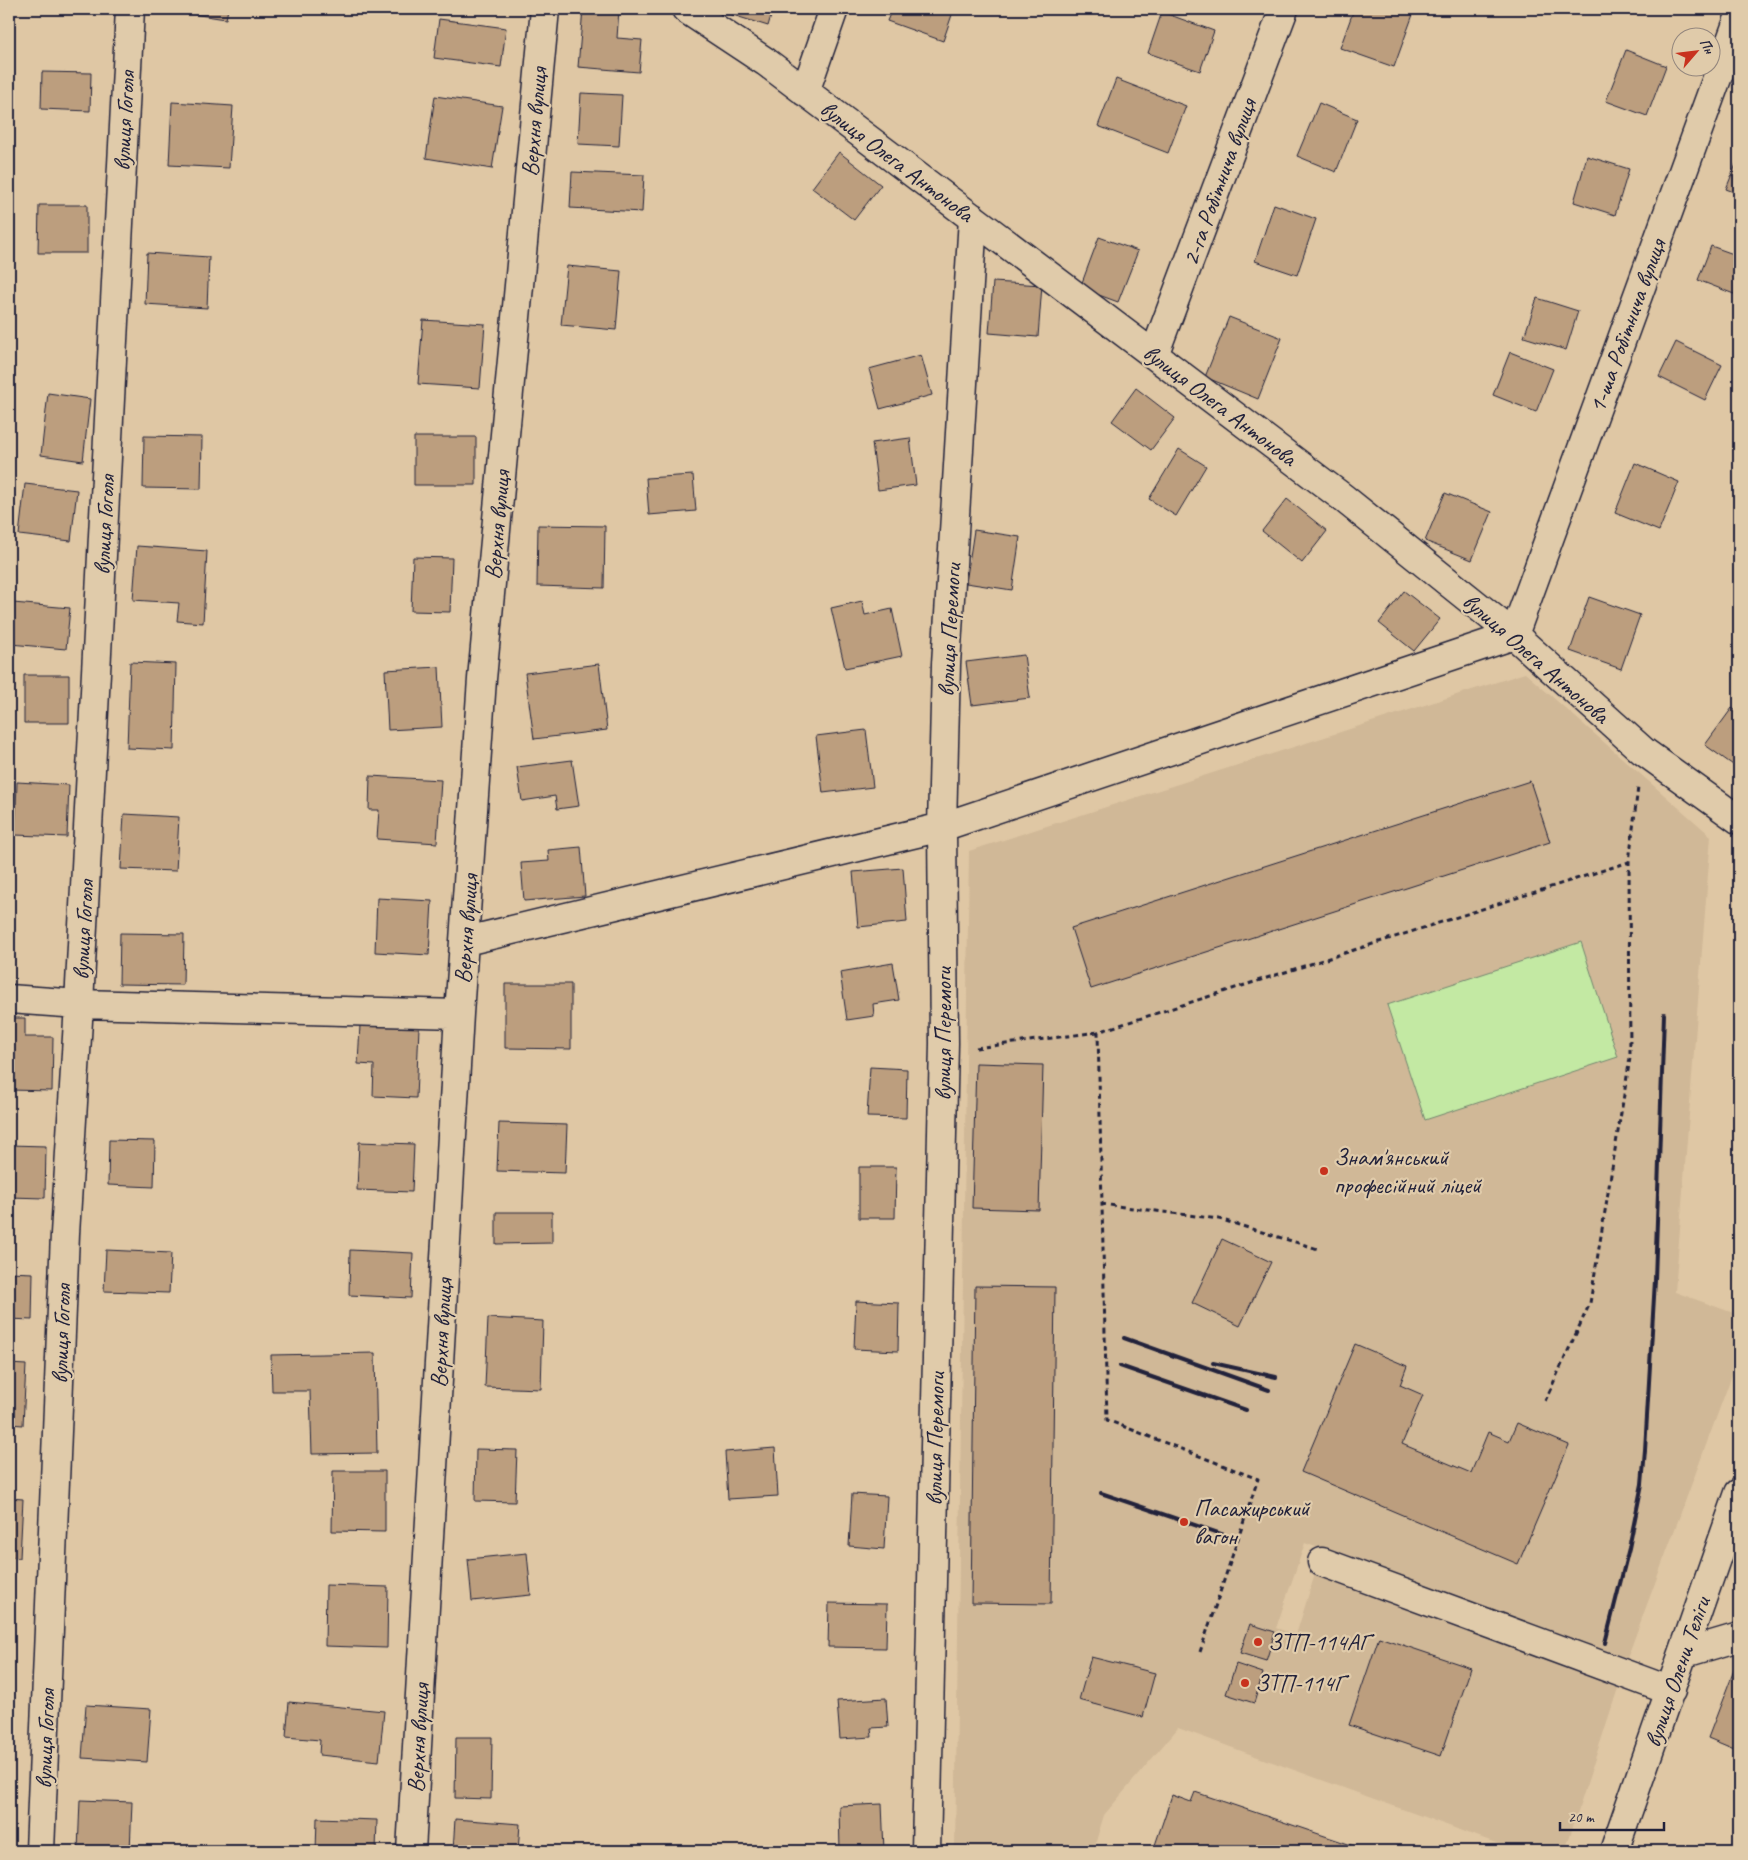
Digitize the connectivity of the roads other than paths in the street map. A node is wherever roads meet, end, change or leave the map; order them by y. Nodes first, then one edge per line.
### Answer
1 (130, 9) edge
2 (544, 9) edge
3 (686, 9) edge
4 (834, 9) edge
5 (1284, 9) edge
6 (1739, 18) edge
7 (805, 92) junction
8 (973, 218) junction
9 (1154, 355) junction
10 (1514, 635) junction
11 (1739, 820) edge
12 (942, 828) junction
13 (466, 941) junction
14 (9, 999) edge
15 (80, 1004) junction
16 (459, 1014) junction
17 (1739, 1493) edge
18 (1322, 1562) dead end
19 (1739, 1637) edge
20 (1685, 1653) junction
21 (1671, 1691) junction
22 (40, 1851) edge
23 (411, 1851) edge
24 (926, 1851) edge
25 (1614, 1851) edge

1 - 15 street, вулиця Гоголя
2 - 13 street, Верхня вулиця
3 - 7 street, вулиця Олега Антонова
4 - 7 street
5 - 9 street, 2-га Робітнича вулиця
6 - 10 street, 1-ша Робітнича вулиця
7 - 8 street, вулиця Олега Антонова
8 - 9 street, вулиця Олега Антонова
8 - 12 street, вулиця Перемоги
9 - 10 street, вулиця Олега Антонова
10 - 11 street, вулиця Олега Антонова
10 - 12 street
12 - 13 street
12 - 24 street, вулиця Перемоги
13 - 16 street, Верхня вулиця
14 - 15 street
15 - 16 street
15 - 22 street, вулиця Гоголя
16 - 23 street, Верхня вулиця
17 - 20 street, вулиця Олени Теліги
18 - 21 street
19 - 20 street
20 - 21 street, вулиця Олени Теліги
21 - 25 street, вулиця Олени Теліги

